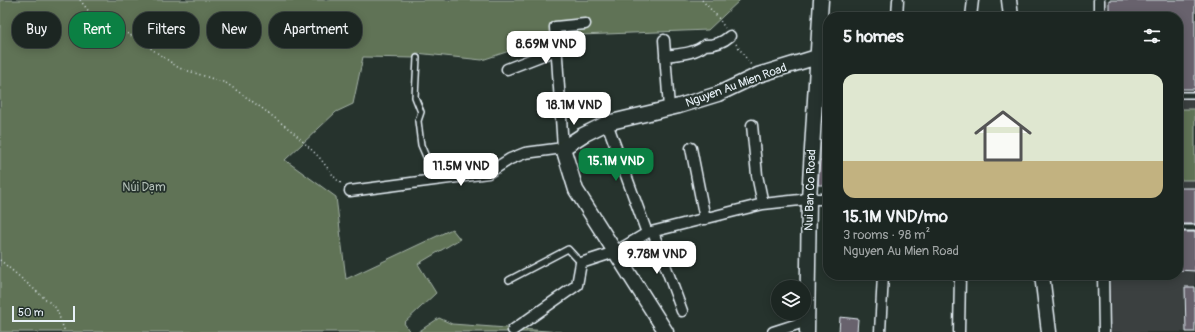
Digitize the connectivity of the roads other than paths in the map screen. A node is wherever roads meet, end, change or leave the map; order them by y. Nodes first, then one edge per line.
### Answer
1 (821, 0) edge
2 (898, 0) edge
3 (973, 0) edge
4 (1009, 0) edge
5 (1099, 0) edge
6 (897, 12) edge
7 (972, 12) edge
8 (1010, 12) edge
9 (1099, 12) edge
10 (585, 24) dead end
11 (730, 36) dead end
12 (664, 40) dead end
13 (556, 50) junction
14 (665, 56) junction
15 (822, 57) edge
16 (417, 58) dead end
17 (507, 69) dead end
18 (1183, 95) edge
19 (1195, 95) edge
20 (669, 108) junction
21 (607, 123) junction
22 (752, 125) dead end
23 (564, 148) junction
24 (691, 148) dead end
25 (439, 179) junction
26 (350, 191) road end
27 (809, 199) junction
28 (823, 199) edge
29 (763, 204) junction
30 (705, 219) junction
31 (1183, 228) edge
32 (1195, 228) edge
33 (650, 232) junction
34 (615, 252) junction
35 (581, 263) junction
36 (509, 280) dead end
37 (883, 280) edge
38 (960, 280) edge
39 (1043, 280) edge
40 (1103, 280) edge
41 (682, 311) dead end
42 (807, 326) edge
43 (513, 330) dead end
44 (666, 332) edge
45 (773, 332) edge
46 (880, 332) edge
47 (959, 332) edge
48 (1049, 332) edge
49 (1104, 332) edge

1 - 15 street, Nui Ban Co Road
2 - 6 street
3 - 7 street
4 - 8 street
5 - 9 street
10 - 13 street
11 - 14 street
12 - 14 street
13 - 17 street
13 - 23 street
14 - 20 street
15 - 20 street, Nguyen Au Mien Road
15 - 27 street, Nui Ban Co Road
16 - 25 lane
18 - 19 lane
20 - 21 street, Nguyen Au Mien Road
21 - 23 street, Nguyen Au Mien Road
21 - 33 street
22 - 29 street
23 - 25 street
23 - 34 street
24 - 30 street
25 - 26 street
27 - 28 street
27 - 29 street
27 - 42 street, Nui Ban Co Road
29 - 30 street
30 - 33 street
31 - 32 lane
33 - 34 street
33 - 41 street
34 - 35 street
34 - 44 street
35 - 36 lane
35 - 43 street
37 - 46 street
38 - 47 street
39 - 48 street
40 - 49 street
42 - 45 street

